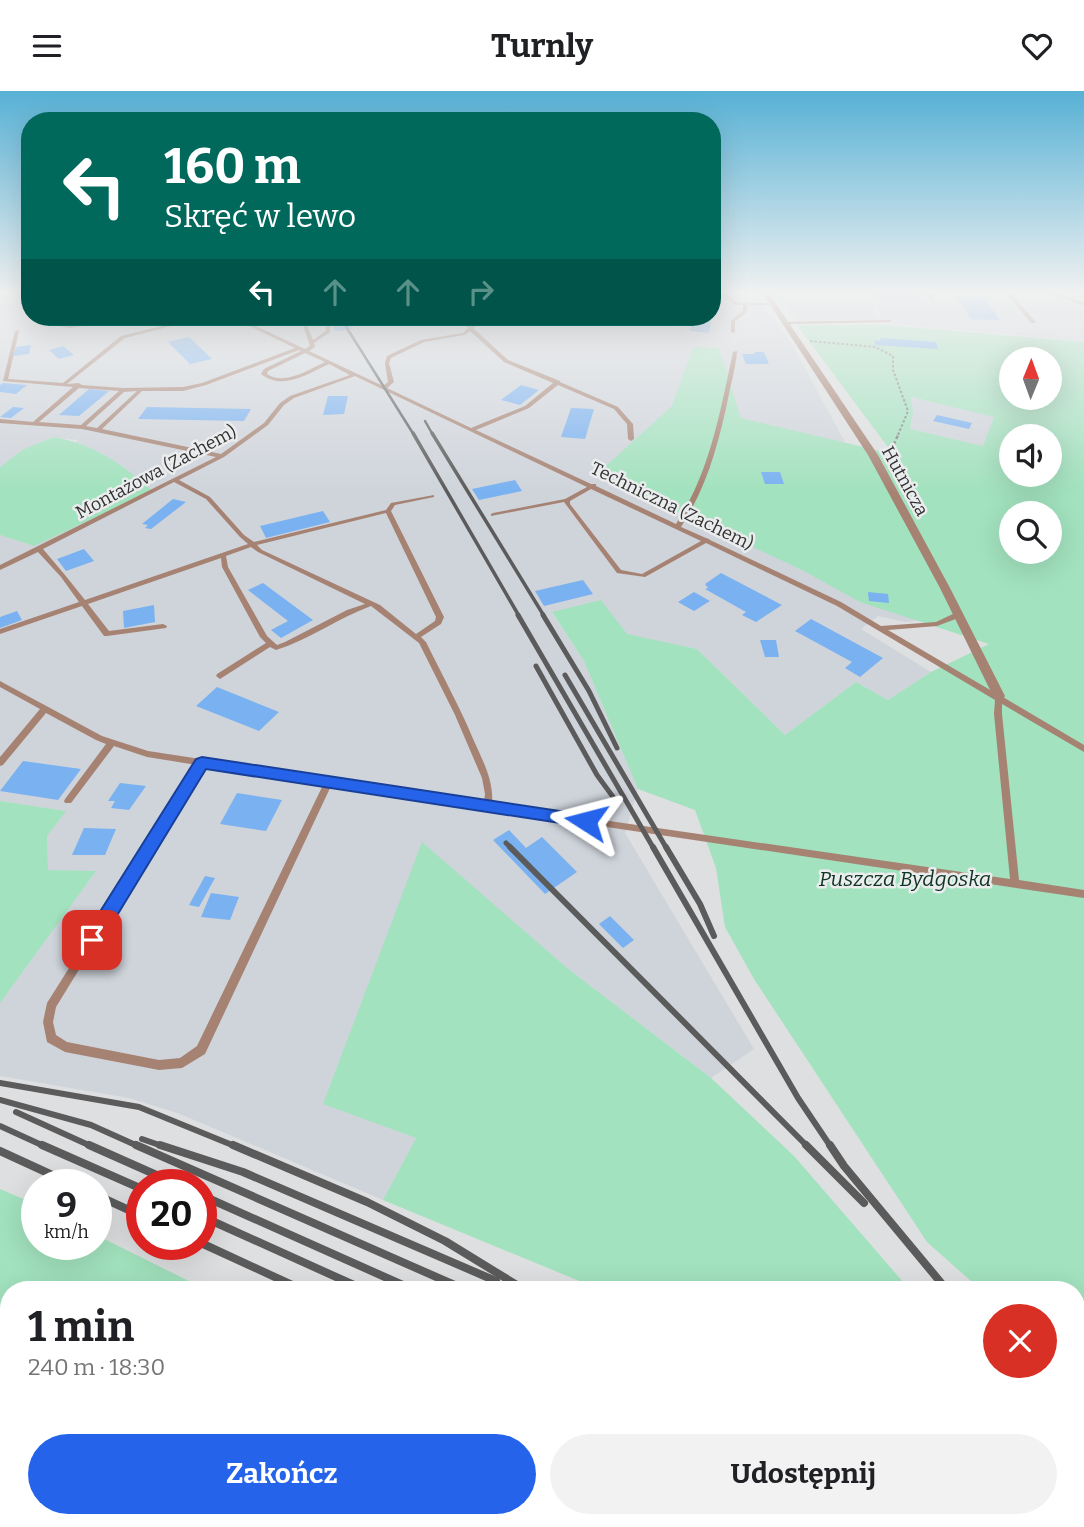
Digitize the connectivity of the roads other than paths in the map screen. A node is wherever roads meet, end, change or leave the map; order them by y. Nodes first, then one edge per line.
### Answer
1 (10, 359) edge
2 (95, 359) edge
3 (274, 359) edge
4 (285, 359) edge
5 (323, 359) edge
6 (388, 359) edge
7 (504, 359) edge
8 (733, 359) edge
9 (810, 359) edge
10 (329, 362) junction
11 (354, 375) junction
12 (65, 383) junction
13 (558, 383) junction
14 (79, 385) junction
15 (383, 388) junction
16 (123, 390) junction
17 (140, 391) junction
18 (0, 421) edge
19 (36, 422) junction
20 (82, 427) junction
21 (473, 429) junction
22 (98, 430) junction
23 (631, 439) dead end
24 (222, 456) junction
25 (176, 481) junction
26 (594, 485) junction
27 (432, 496) dead end
28 (567, 500) junction
29 (388, 510) junction
30 (493, 515) dead end
31 (678, 526) junction
32 (707, 540) junction
33 (251, 545) junction
34 (39, 549) junction
35 (224, 557) junction
36 (0, 569) edge
37 (84, 603) junction
38 (371, 604) junction
39 (958, 615) junction
40 (163, 627) dead end
41 (882, 628) junction
42 (0, 632) edge
43 (416, 637) junction
44 (271, 643) junction
45 (220, 676) dead end
46 (0, 684) edge
47 (999, 697) junction
48 (45, 709) junction
49 (112, 742) junction
50 (1084, 748) edge
51 (0, 763) edge
52 (202, 763) junction
53 (328, 783) junction
54 (68, 801) dead end
55 (488, 805) junction
56 (1015, 884) junction
57 (1084, 894) edge

1 - 12 lane
2 - 12 lane
3 - 17 lane
4 - 10 lane
5 - 10 lane, Techniczna (Zachem)
6 - 15 lane
7 - 13 lane
8 - 31 lane
9 - 39 street, Hutnicza
10 - 11 lane, Techniczna (Zachem)
11 - 15 lane, Techniczna (Zachem)
11 - 24 lane, Montażowa (Zachem)
12 - 14 lane
13 - 21 lane
13 - 23 lane
14 - 16 lane
14 - 19 lane
15 - 21 lane, Techniczna (Zachem)
16 - 17 lane
16 - 20 lane
17 - 22 lane
18 - 19 lane
19 - 20 lane
20 - 22 lane
21 - 26 lane, Techniczna (Zachem)
22 - 24 lane
24 - 25 lane, Montażowa (Zachem)
25 - 33 lane
25 - 34 lane, Montażowa (Zachem)
26 - 28 lane
26 - 31 lane, Techniczna (Zachem)
27 - 29 lane
28 - 30 lane
28 - 32 lane
29 - 33 lane
29 - 43 lane
31 - 32 lane, Techniczna (Zachem)
32 - 41 lane, Techniczna (Zachem)
33 - 35 lane
33 - 38 lane
34 - 36 lane, Montażowa (Zachem)
34 - 37 lane
35 - 37 lane
35 - 44 lane
37 - 40 lane
37 - 42 lane
38 - 43 lane
38 - 44 lane
39 - 41 lane
39 - 47 street, Hutnicza
41 - 47 lane, Techniczna (Zachem)
43 - 55 lane
44 - 45 lane
46 - 48 lane
47 - 50 lane, Techniczna (Zachem)
47 - 56 lane
48 - 49 lane
48 - 51 lane
49 - 52 lane
49 - 54 lane
52 - 53 lane
52 - 53 lane
53 - 55 lane
55 - 56 lane
56 - 57 lane

